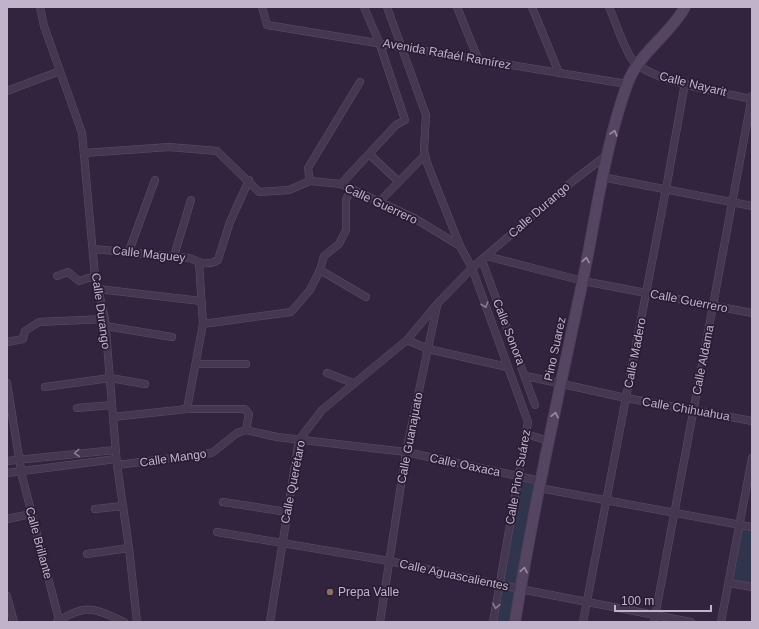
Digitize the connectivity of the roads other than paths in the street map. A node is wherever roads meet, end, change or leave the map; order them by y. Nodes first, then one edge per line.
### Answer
1 (40, 7) edge
2 (262, 7) edge
3 (364, 7) edge
4 (387, 7) edge
5 (457, 7) edge
6 (532, 7) edge
7 (609, 7) edge
8 (685, 7) edge
9 (379, 42) junction
10 (402, 46) junction
11 (478, 59) junction
12 (637, 65) junction
13 (60, 71) junction
14 (559, 72) junction
15 (360, 82) dead end
16 (685, 83) junction
17 (627, 84) junction
18 (7, 90) edge
19 (752, 98) edge
20 (84, 153) junction
21 (368, 154) junction
22 (425, 154) junction
23 (608, 155) junction
24 (602, 177) junction
25 (155, 180) dead end
26 (249, 180) junction
27 (310, 181) junction
28 (398, 181) junction
29 (341, 184) junction
30 (350, 189) junction
31 (666, 189) junction
32 (190, 200) dead end
33 (379, 202) junction
34 (732, 202) junction
35 (752, 206) edge
36 (460, 246) junction
37 (93, 249) junction
38 (129, 251) junction
39 (174, 256) junction
40 (484, 258) junction
41 (199, 262) junction
42 (472, 268) junction
43 (320, 270) junction
44 (57, 276) dead end
45 (96, 276) junction
46 (583, 281) junction
47 (98, 289) junction
48 (646, 293) junction
49 (366, 297) dead end
50 (201, 301) junction
51 (438, 303) junction
52 (713, 306) junction
53 (752, 313) edge
54 (105, 323) junction
55 (203, 324) junction
56 (172, 337) dead end
57 (407, 340) junction
58 (7, 342) edge
59 (428, 349) junction
60 (196, 364) junction
61 (246, 364) dead end
62 (508, 367) junction
63 (327, 373) dead end
64 (526, 376) junction
65 (110, 378) junction
66 (7, 383) edge
67 (353, 383) junction
68 (145, 384) dead end
69 (561, 384) junction
70 (45, 387) dead end
71 (626, 398) junction
72 (112, 405) junction
73 (535, 405) dead end
74 (78, 408) dead end
75 (187, 409) junction
76 (693, 410) junction
77 (113, 417) junction
78 (10, 418) edge
79 (752, 421) edge
80 (246, 430) junction
81 (526, 434) junction
82 (299, 440) junction
83 (549, 441) junction
84 (115, 450) junction
85 (406, 452) junction
86 (752, 458) edge
87 (7, 461) edge
88 (116, 462) junction
89 (20, 465) junction
90 (7, 473) edge
91 (518, 476) junction
92 (540, 485) junction
93 (606, 501) junction
94 (223, 502) dead end
95 (123, 506) junction
96 (95, 509) dead end
97 (287, 512) junction
98 (31, 514) junction
99 (674, 514) junction
100 (7, 518) edge
101 (739, 525) junction
102 (752, 527) edge
103 (217, 532) dead end
104 (282, 544) junction
105 (129, 548) junction
106 (88, 554) dead end
107 (389, 561) junction
108 (728, 583) junction
109 (500, 584) junction
110 (752, 587) edge
111 (520, 589) junction
112 (7, 596) edge
113 (587, 602) junction
114 (654, 619) edge
115 (58, 621) edge
116 (14, 622) edge
117 (124, 622) edge
118 (137, 622) edge
119 (270, 622) edge
120 (380, 622) edge
121 (493, 622) edge
122 (515, 622) edge
123 (583, 622) edge
124 (691, 622) edge
125 (721, 622) edge

1 - 13 street, Calle Durango
2 - 9 street, Avenida Rafaél Ramírez
3 - 9 street
4 - 10 street
5 - 11 street
6 - 14 street
7 - 12 street
8 - 12 street, Pino Suarez
9 - 10 street, Avenida Rafaél Ramírez
9 - 21 street
10 - 11 street, Avenida Rafaél Ramírez
10 - 22 street
11 - 14 street, Avenida Rafaél Ramírez
12 - 16 street, Calle Nayarit
12 - 17 street, Pino Suarez
13 - 18 street
13 - 20 street, Calle Durango
14 - 17 street, Avenida Rafaél Ramírez
15 - 27 street
16 - 19 street, Calle Nayarit
16 - 31 street, Calle Madero
23 -> 17 street, Pino Suarez
19 - 34 street, Calle Aldama
20 - 26 street, Calle Guerrero
20 - 37 street, Calle Durango
21 - 28 street
21 - 29 street
22 - 28 street
22 - 36 street
23 - 24 street, Pino Suarez
23 - 40 street, Calle Durango
24 - 31 street
46 -> 24 street, Pino Suarez
25 - 38 street
26 - 27 street, Calle Guerrero
26 - 41 street
27 - 29 street, Calle Guerrero
28 - 33 street
29 - 30 street, Calle Guerrero
30 - 33 street, Calle Guerrero
30 - 43 street
31 - 34 street
31 - 48 street, Calle Madero
32 - 39 street
33 - 36 street, Calle Guerrero
34 - 35 street
34 - 52 street, Calle Aldama
36 - 42 street
37 - 38 street, Calle Maguey
37 - 45 street, Calle Durango
38 - 39 street, Calle Maguey
39 - 41 street, Calle Maguey
40 - 42 street, Calle Durango
40 - 46 street, Calle Guerrero
40 - 64 street, Calle Sonora
41 - 50 street, Calle Maguey
42 - 51 street
42 -> 62 street, Calle Pino Suárez
43 - 49 street
43 - 55 street
44 - 45 street
45 - 47 street, Calle Durango
46 - 48 street, Calle Guerrero
46 - 69 street, Pino Suarez
47 - 50 street
47 - 54 street, Calle Durango
48 - 52 street, Calle Guerrero
48 - 71 street, Calle Madero
50 - 55 street, Calle Maguey
51 - 57 street, Calle Querétaro
51 - 59 street, Calle Guanajuato
52 - 53 street, Calle Guerrero
52 - 76 street, Calle Aldama
54 - 56 street
54 - 58 street
54 - 65 street, Calle Durango
55 - 60 street, Calle Maguey
57 - 59 street
57 - 67 street, Calle Querétaro
59 - 62 street
59 - 85 street, Calle Guanajuato
60 - 61 street
60 - 75 street, Calle Maguey
62 - 81 street, Calle Pino Suárez
63 - 67 street
64 - 69 street, Calle Chihuahua
64 - 73 street, Calle Sonora
65 - 68 street
65 - 70 street
65 - 72 street, Calle Durango
66 - 78 street, Calle Brillante
67 - 82 street, Calle Querétaro
69 - 71 street, Calle Chihuahua
83 -> 69 street, Pino Suarez
71 - 76 street, Calle Chihuahua
71 - 93 street, Calle Madero
72 - 74 street
72 - 77 street, Calle Durango
75 - 77 street
75 - 80 street
76 - 79 street, Calle Chihuahua
76 - 99 street, Calle Aldama
77 - 84 street, Calle Durango
78 - 89 street, Calle Brillante
80 - 82 street, Calle Oaxaca
80 - 88 street, Calle Mango
81 - 83 street
81 - 91 street, Calle Pino Suárez
82 - 85 street, Calle Oaxaca
82 - 97 street, Calle Querétaro
83 - 92 street, Pino Suarez
84 - 88 street, Calle Durango
84 -> 89 street
85 - 91 street, Calle Oaxaca
85 - 107 street, Calle Guanajuato
86 - 101 street
87 - 89 street
88 - 89 street, Calle Mango
88 - 95 street, Calle Durango
89 - 90 street
89 - 98 street, Calle Brillante
91 - 92 street, Calle Oaxaca
91 - 109 street, Calle Pino Suárez
92 - 93 street, Calle Oaxaca
111 -> 92 street, Pino Suarez
93 - 99 street, Calle Oaxaca
93 - 113 street, Calle Madero
94 - 97 street
95 - 96 street
95 - 105 street, Calle Durango
97 - 104 street, Calle Querétaro
98 - 100 street
98 - 115 street, Calle Brillante
99 - 101 street, Calle Oaxaca
99 - 114 street, Calle Aldama
101 - 102 street, Calle Oaxaca
101 - 108 street
103 - 104 street, Calle Aguascalientes
104 - 107 street, Calle Aguascalientes
104 - 119 street, Calle Querétaro
105 - 106 street
105 - 118 street, Calle Durango
107 - 109 street, Calle Aguascalientes
107 - 120 street, Calle Guanajuato
108 - 110 street
108 - 125 street
109 - 111 street, Calle Aguascalientes
109 -> 121 street, Calle Pino Suárez
111 - 113 street, Calle Aguascalientes
111 - 122 street, Pino Suarez
112 - 116 street
113 - 114 street, Calle Aguascalientes
113 - 123 street, Calle Madero
114 - 124 street, Calle Aguascalientes
115 - 117 street

